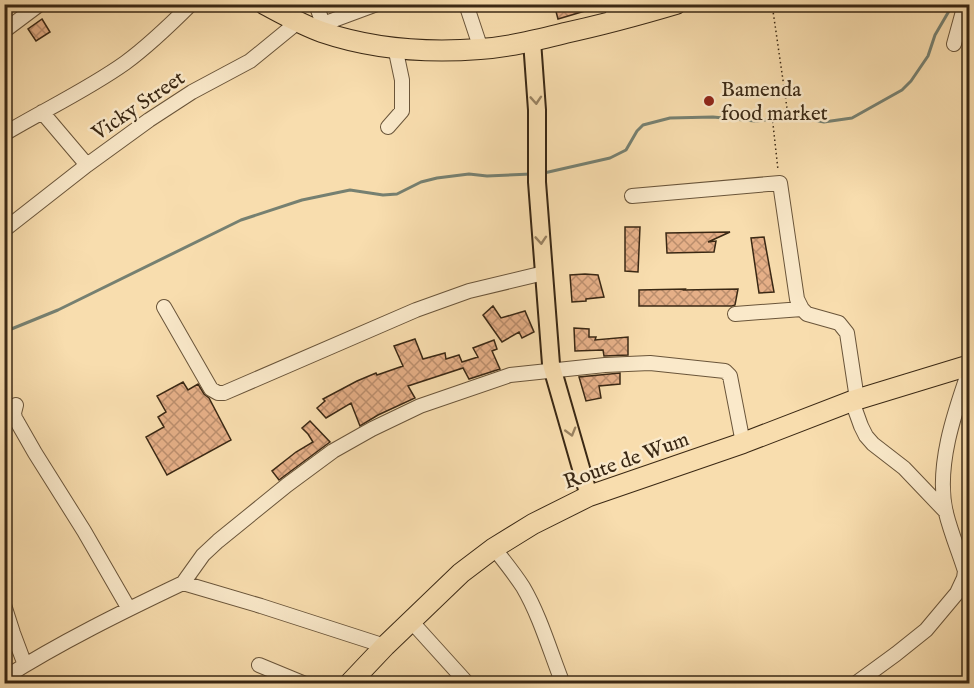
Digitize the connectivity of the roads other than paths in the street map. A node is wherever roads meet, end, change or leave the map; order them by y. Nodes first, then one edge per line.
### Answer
1 (40, 4) edge
2 (191, 4) edge
3 (264, 4) edge
4 (316, 4) edge
5 (377, 4) edge
6 (466, 4) edge
7 (676, 4) edge
8 (965, 4) edge
9 (614, 13) edge
10 (299, 21) junction
11 (322, 28) junction
12 (4, 31) edge
13 (532, 41) junction
14 (954, 44) dead end
15 (395, 48) junction
16 (481, 49) junction
17 (42, 112) junction
18 (388, 127) dead end
19 (4, 134) edge
20 (87, 165) junction
21 (632, 196) dead end
22 (4, 230) edge
23 (544, 273) junction
24 (164, 307) dead end
25 (802, 309) junction
26 (735, 314) dead end
27 (969, 366) edge
28 (553, 371) junction
29 (854, 400) junction
30 (16, 405) dead end
31 (743, 443) junction
32 (589, 496) junction
33 (946, 512) junction
34 (494, 548) junction
35 (183, 583) junction
36 (4, 605) edge
37 (129, 609) junction
38 (411, 621) junction
39 (385, 646) junction
40 (25, 665) junction
41 (259, 665) dead end
42 (4, 678) edge
43 (304, 684) edge
44 (349, 684) edge
45 (468, 684) edge
46 (562, 684) edge
47 (855, 684) edge

1 - 12 street
2 - 17 street
3 - 10 highway
4 - 11 street
5 - 11 street
6 - 16 street
7 - 9 highway
8 - 14 street
9 - 13 highway
10 - 11 highway
10 - 20 street, Vicky Street
11 - 15 highway
13 - 16 highway
13 -> 23 main road
15 - 16 highway
15 - 18 street
17 - 19 street
17 - 20 street
20 - 22 street, Vicky Street
21 - 25 street
23 - 24 street
23 - 28 main road
25 - 26 street
25 - 29 street
27 - 29 highway, Route de Wum
27 - 33 street
28 - 31 street
28 -> 32 main road
28 - 35 street
29 - 31 highway, Route de Wum
29 - 33 street
30 - 37 street
31 - 32 highway, Route de Wum
32 - 34 highway, Route de Wum
33 - 47 street
34 - 38 highway, Route de Wum
34 - 46 street
35 - 37 street
35 - 39 street
36 - 40 street
37 - 40 street
38 - 39 highway, Route de Wum
38 - 45 street
39 - 44 highway, Route de Wum
40 - 42 street
41 - 43 street

